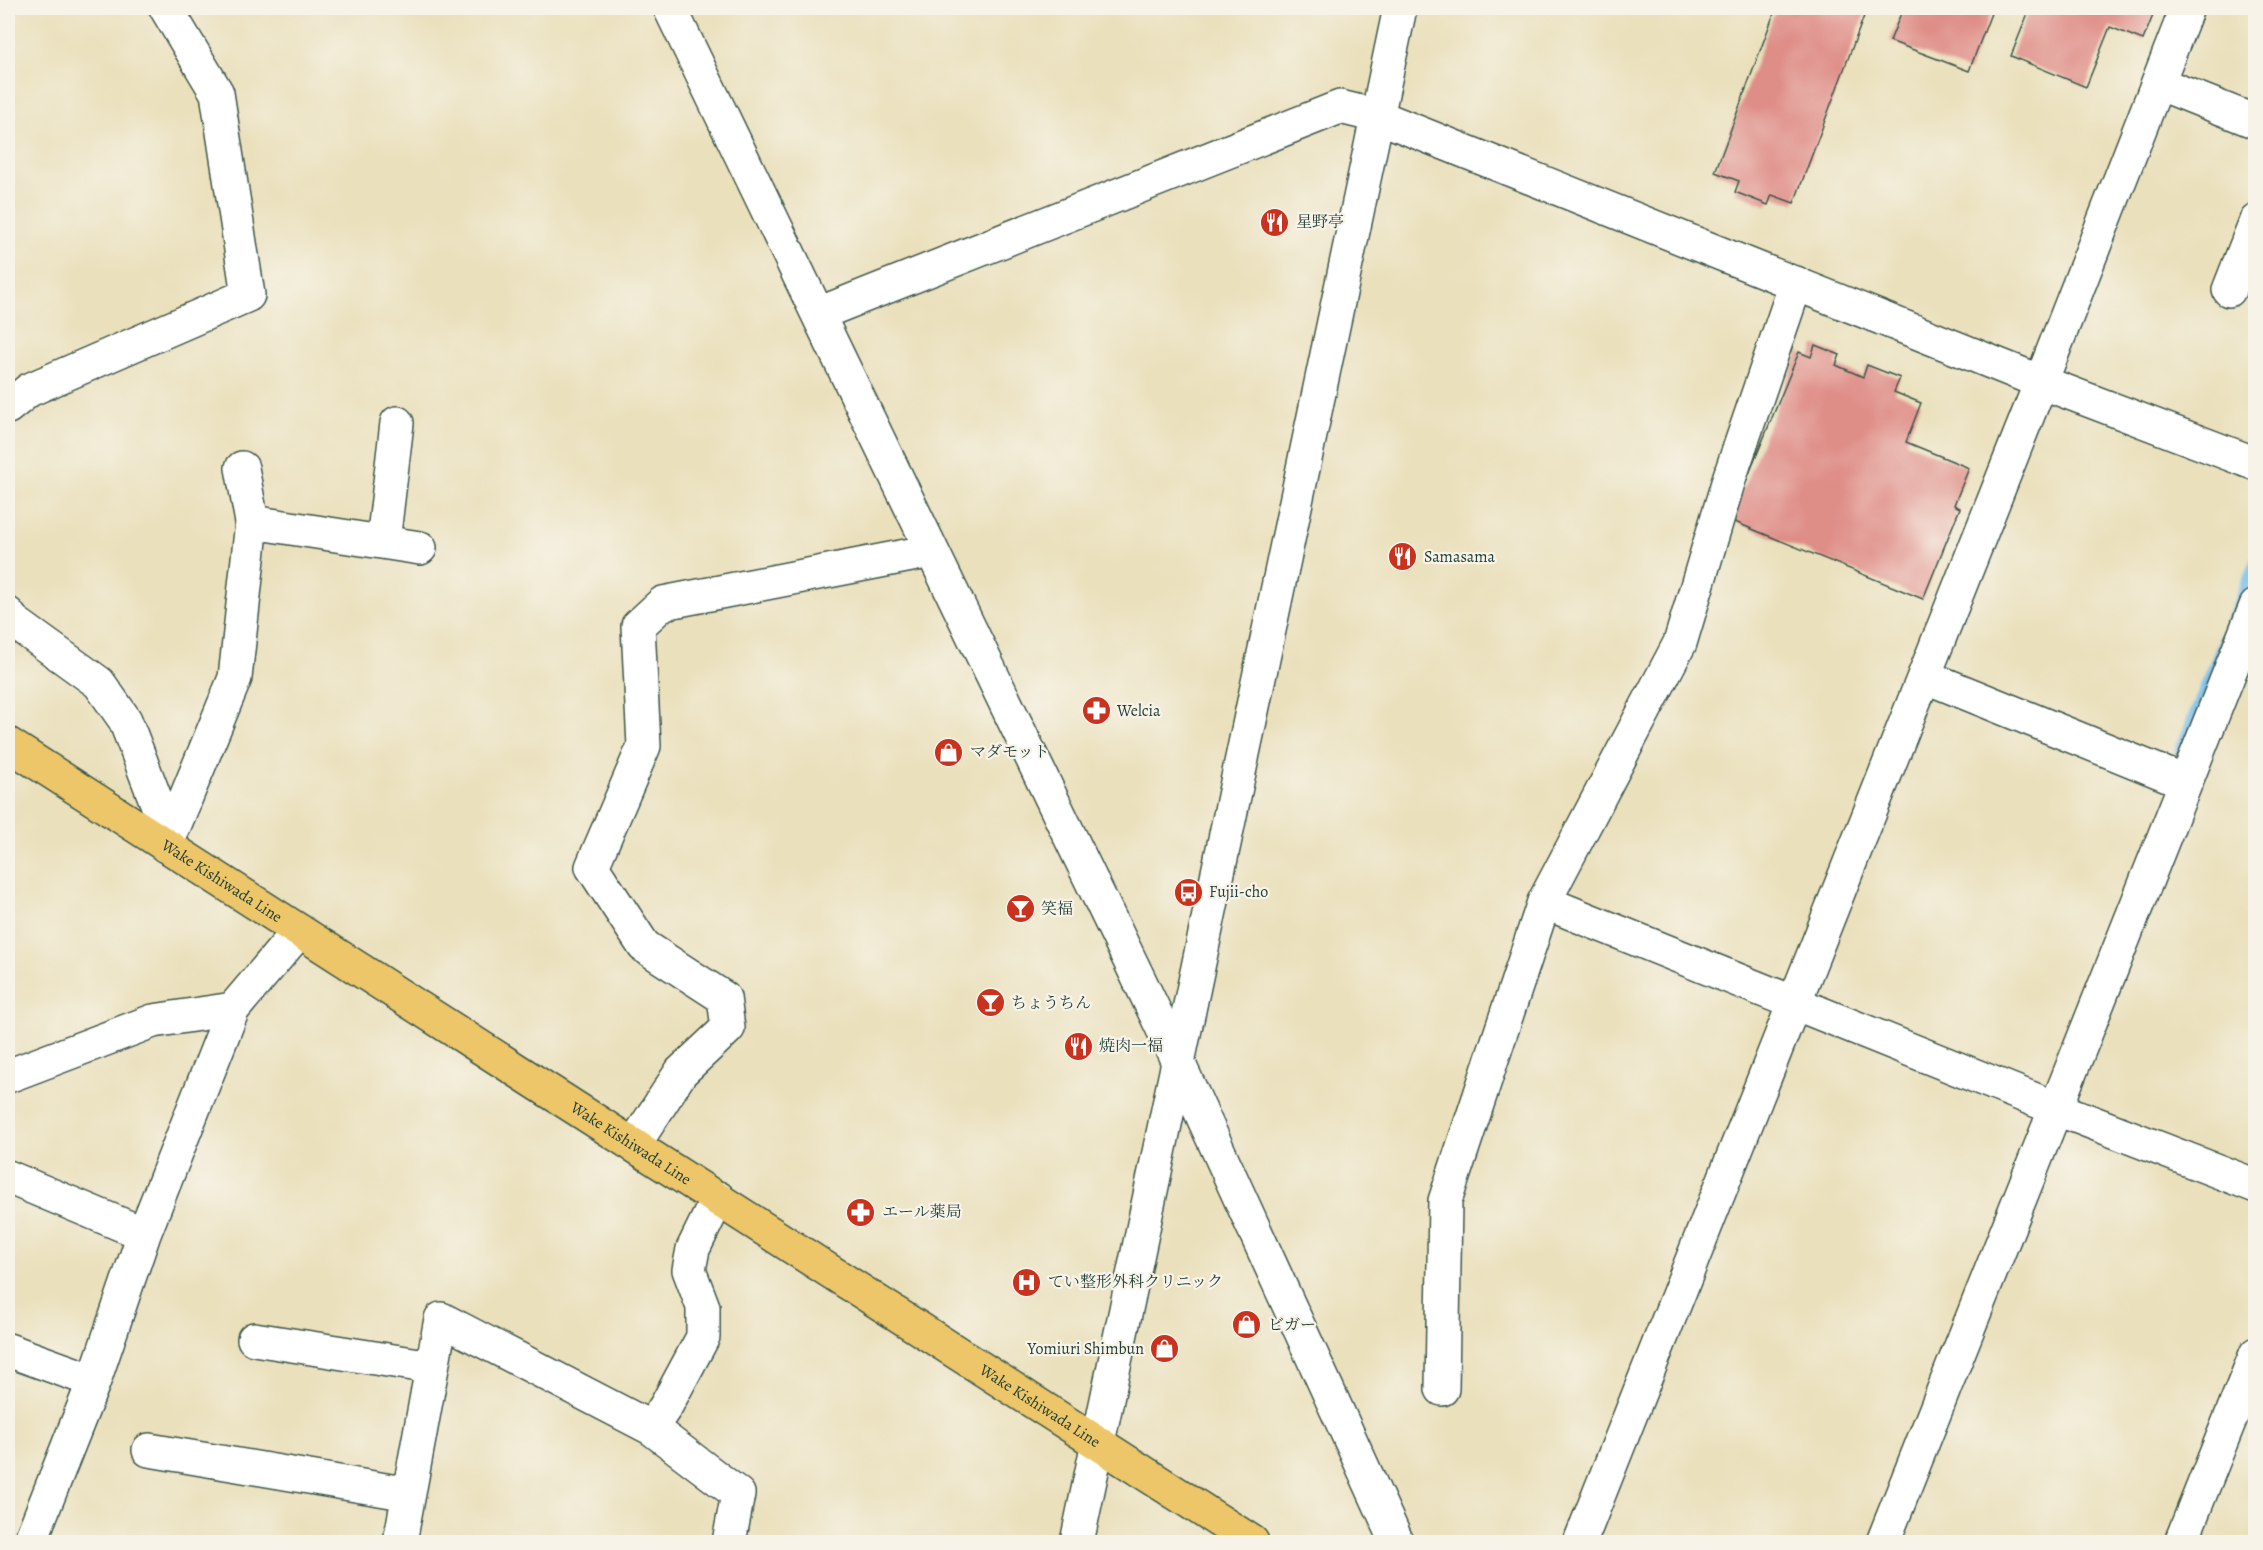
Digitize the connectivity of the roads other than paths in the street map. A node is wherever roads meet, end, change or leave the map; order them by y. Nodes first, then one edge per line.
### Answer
1 (166, 8) edge
2 (670, 8) edge
3 (1400, 8) edge
4 (2187, 8) edge
5 (2158, 83) junction
6 (1377, 116) junction
7 (2256, 122) edge
8 (2256, 221) edge
9 (1796, 283) junction
10 (2229, 290) dead end
11 (818, 314) junction
12 (2041, 382) junction
13 (8, 407) edge
14 (397, 423) dead end
15 (2256, 464) edge
16 (242, 468) dead end
17 (252, 522) junction
18 (383, 542) junction
19 (420, 548) dead end
20 (932, 551) junction
21 (2256, 606) edge
22 (8, 614) edge
23 (1924, 676) junction
24 (8, 744) edge
25 (2185, 782) junction
26 (168, 841) junction
27 (1544, 902) junction
28 (299, 931) junction
29 (1793, 1003) junction
30 (233, 1009) junction
31 (1178, 1062) junction
32 (8, 1076) edge
33 (2055, 1108) junction
34 (634, 1145) junction
35 (8, 1178) edge
36 (2256, 1186) edge
37 (718, 1198) junction
38 (144, 1234) junction
39 (254, 1339) dead end
40 (8, 1350) edge
41 (2256, 1354) edge
42 (432, 1366) junction
43 (94, 1381) junction
44 (1442, 1389) dead end
45 (651, 1428) junction
46 (1098, 1442) junction
47 (149, 1450) dead end
48 (409, 1494) junction
49 (30, 1542) edge
50 (404, 1542) edge
51 (729, 1542) edge
52 (1077, 1542) edge
53 (1252, 1542) edge
54 (1397, 1542) edge
55 (1580, 1542) edge
56 (1883, 1542) edge
57 (2181, 1542) edge

1 - 13 street
2 - 11 street
3 - 6 street
4 - 5 street
5 - 7 street
5 - 12 street
6 - 9 street
6 - 11 street
6 - 31 street
8 - 10 street
9 - 12 street
9 - 27 street
11 - 20 street
12 - 15 street
12 - 23 street
14 - 18 street
16 - 17 street
17 - 18 street
17 - 26 street
18 - 19 street
20 - 31 street
20 - 34 street
21 - 25 street
22 - 26 street
23 - 25 street
23 - 29 street
24 - 26 main road, Wake Kishiwada Line
25 - 33 street
26 - 28 main road, Wake Kishiwada Line
27 - 29 street
27 - 44 street
28 - 30 street
28 - 34 main road, Wake Kishiwada Line
29 - 33 street
29 - 55 street
30 - 32 street
30 - 38 street
31 - 46 street
31 - 54 street
33 - 36 street
33 - 56 street
34 - 37 main road, Wake Kishiwada Line
35 - 38 street
37 - 45 street
37 - 46 main road, Wake Kishiwada Line
38 - 43 street
39 - 42 street
40 - 43 street
41 - 57 street
42 - 45 street
42 - 48 street
43 - 49 street
45 - 51 street
46 - 52 street
46 - 53 main road, Wake Kishiwada Line
47 - 48 street
48 - 50 street

